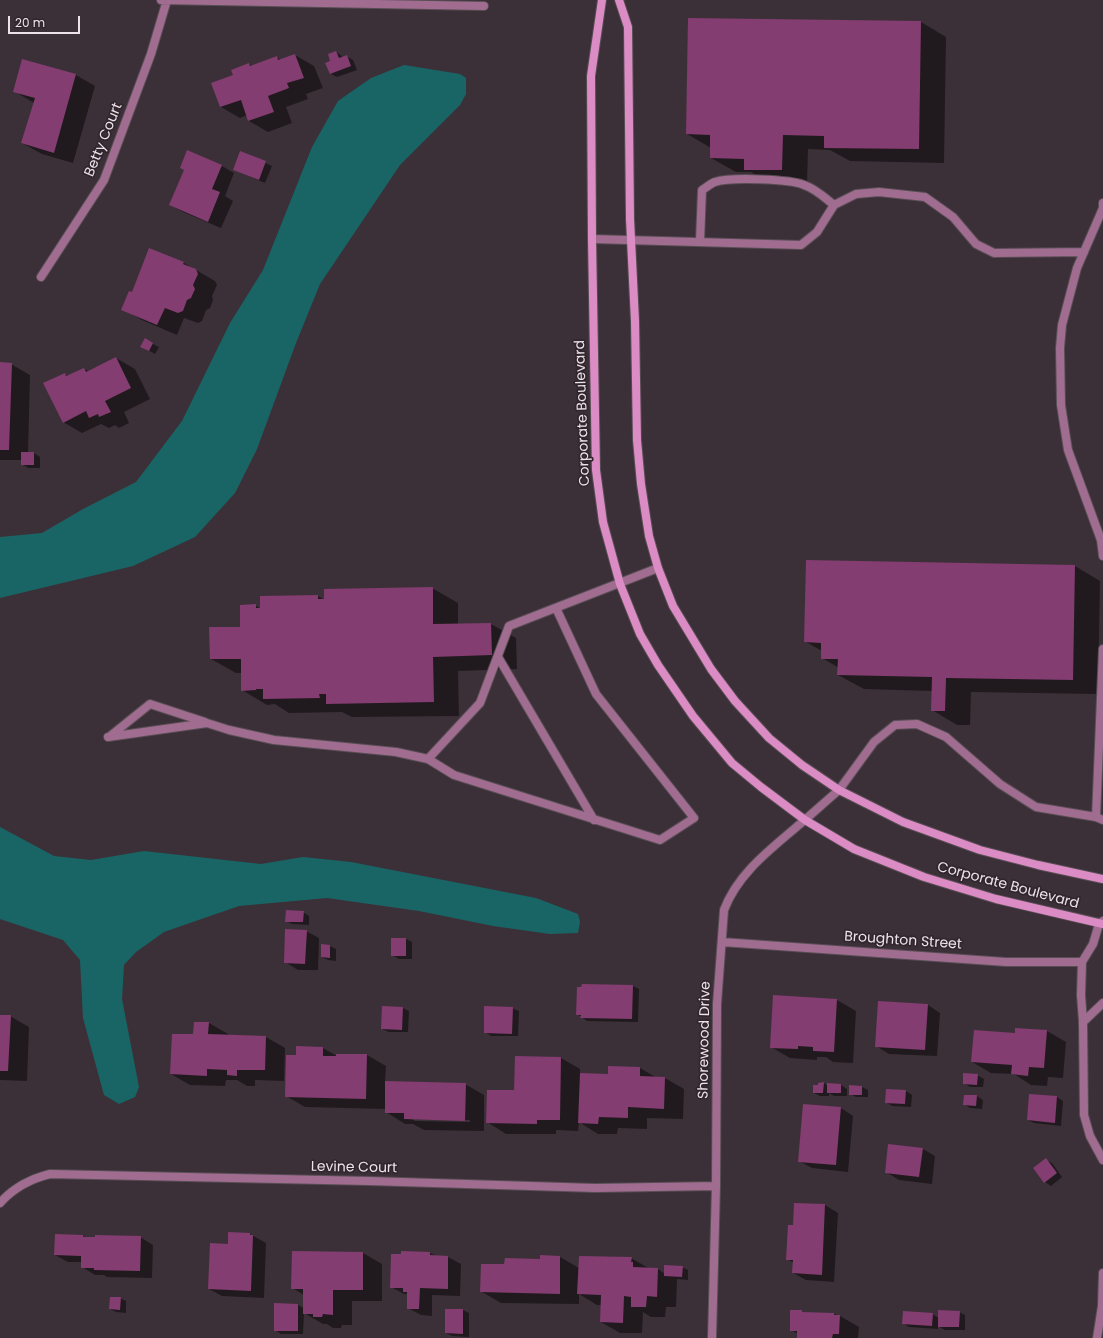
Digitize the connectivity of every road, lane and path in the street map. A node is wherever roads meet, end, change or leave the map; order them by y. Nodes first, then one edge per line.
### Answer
1 (162, 0) edge
2 (167, 0) edge
3 (602, 0) edge
4 (619, 0) edge
5 (243, 1) edge
6 (484, 6) dead end
7 (1103, 204) edge
8 (834, 205) junction
9 (592, 239) junction
10 (630, 239) junction
11 (700, 241) junction
12 (1084, 252) junction
13 (41, 277) dead end
14 (1103, 556) edge
15 (658, 568) junction
16 (620, 584) junction
17 (556, 608) junction
18 (1103, 649) edge
19 (498, 657) junction
20 (207, 723) junction
21 (428, 758) junction
22 (839, 790) junction
23 (1099, 819) edge
24 (594, 820) junction
25 (805, 820) junction
26 (1103, 879) edge
27 (1102, 923) edge
28 (722, 942) junction
29 (1082, 962) junction
30 (1103, 1003) edge
31 (1083, 1022) junction
32 (1103, 1160) edge
33 (716, 1186) junction
34 (0, 1203) edge
35 (1103, 1273) edge
36 (712, 1338) edge
37 (1097, 1338) edge

1 - 2 street
2 - 5 street
2 - 13 street, Betty Court
3 - 9 street, Corporate Boulevard
4 - 10 street, Corporate Boulevard
5 - 6 street
7 - 12 street
8 - 11 street
8 - 11 street
8 - 12 street
9 - 10 street
9 - 16 street, Corporate Boulevard
10 - 11 street
10 - 15 street, Corporate Boulevard
12 - 14 street
15 - 16 street
15 - 22 street, Corporate Boulevard
16 - 17 street
16 - 25 street, Corporate Boulevard
17 - 19 street
17 - 24 street
18 - 23 street
19 - 21 street
19 - 24 street
20 - 20 street
20 - 21 street
21 - 24 street
22 - 23 street, Shorewood Drive
22 - 25 street, Shorewood Drive
22 - 26 street, Corporate Boulevard
25 - 27 street, Corporate Boulevard
25 - 28 street, Shorewood Drive
27 - 29 street
28 - 29 street, Broughton Street
28 - 33 street, Shorewood Drive
29 - 31 street
30 - 31 street
31 - 32 street
33 - 34 street, Levine Court
33 - 36 street, Shorewood Drive
35 - 37 street

